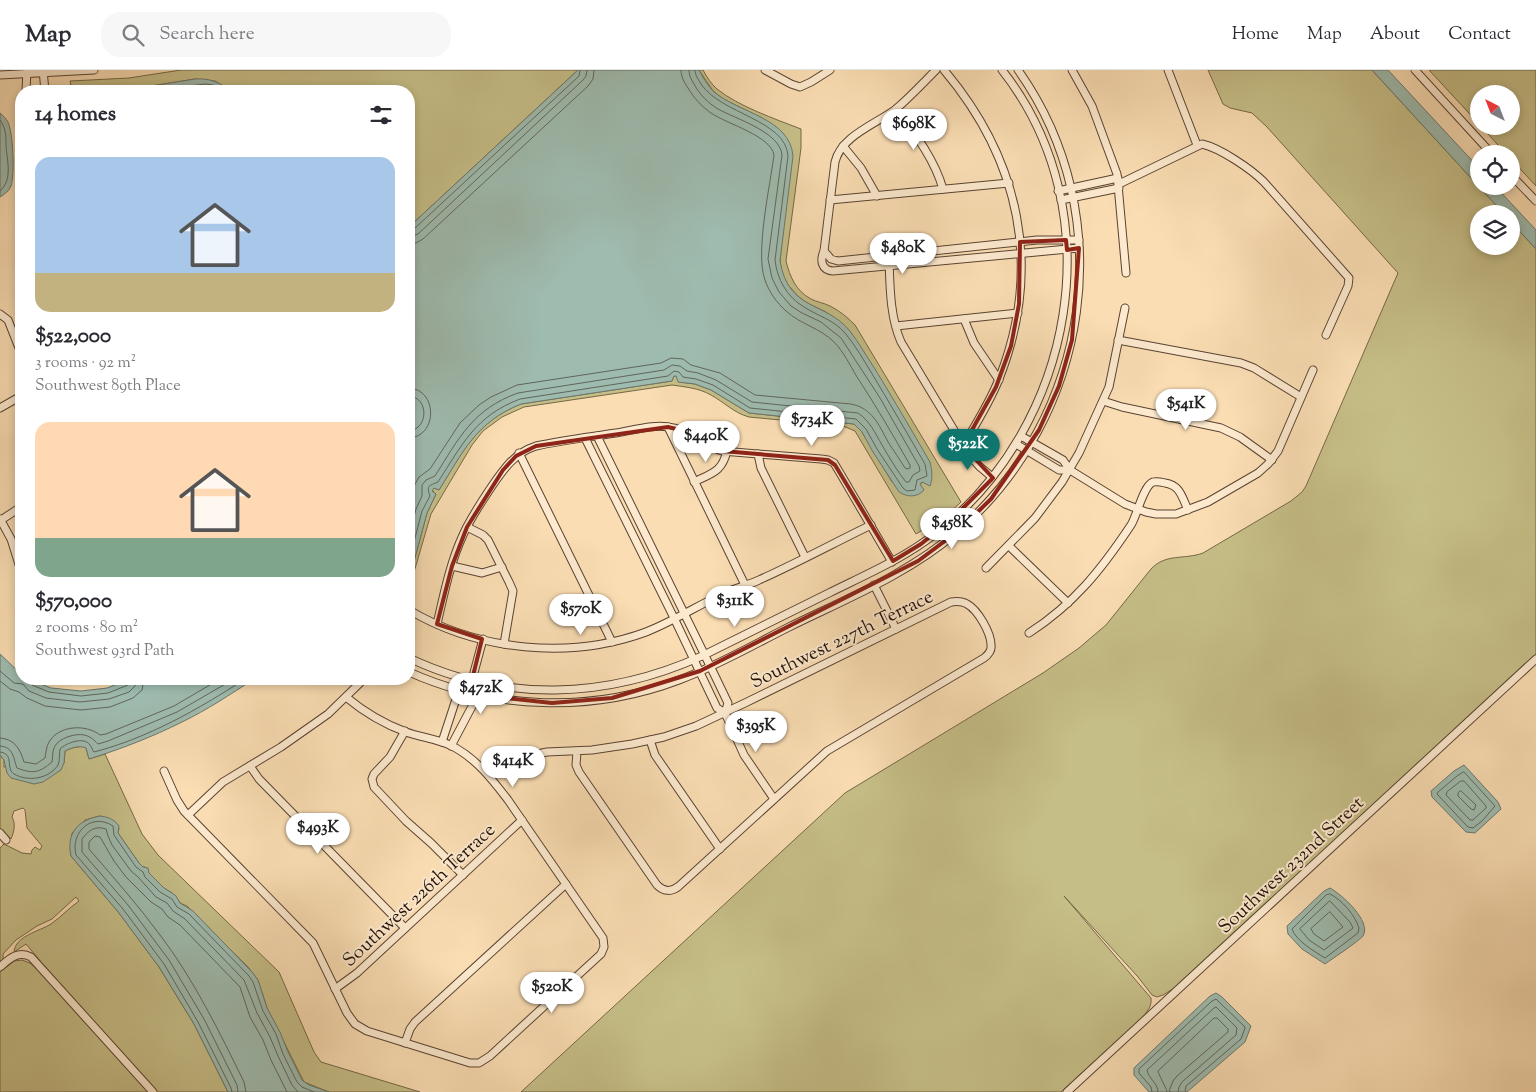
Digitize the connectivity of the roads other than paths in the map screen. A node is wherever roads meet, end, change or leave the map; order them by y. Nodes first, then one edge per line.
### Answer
1 (94, 70) edge
2 (765, 70) edge
3 (830, 70) edge
4 (936, 70) edge
5 (944, 70) edge
6 (1002, 70) edge
7 (1018, 70) edge
8 (1072, 70) edge
9 (1168, 70) edge
10 (1414, 70) edge
11 (27, 72) edge
12 (43, 72) edge
13 (0, 75) edge
14 (26, 85) edge
15 (44, 85) edge
16 (896, 108) junction
17 (1197, 145) junction
18 (1484, 145) edge
19 (842, 146) junction
20 (1008, 183) junction
21 (1118, 183) junction
22 (1520, 184) edge
23 (1071, 188) junction
24 (943, 189) junction
25 (1058, 191) junction
26 (878, 196) junction
27 (1073, 198) junction
28 (830, 200) junction
29 (1061, 200) junction
30 (1536, 201) edge
31 (1066, 240) junction
32 (1079, 240) junction
33 (1020, 242) junction
34 (1079, 248) junction
35 (1067, 250) junction
36 (824, 251) junction
37 (1021, 253) junction
38 (888, 256) junction
39 (889, 265) junction
40 (1126, 273) dead end
41 (1125, 308) dead end
42 (0, 314) edge
43 (1018, 314) junction
44 (964, 319) junction
45 (896, 326) junction
46 (1326, 335) dead end
47 (15, 338) edge
48 (1118, 340) junction
49 (1313, 370) dead end
50 (999, 380) junction
51 (1301, 397) junction
52 (15, 399) edge
53 (1103, 401) junction
54 (0, 408) edge
55 (668, 427) junction
56 (598, 436) junction
57 (1021, 436) junction
58 (585, 438) junction
59 (1032, 442) junction
60 (1016, 444) junction
61 (963, 446) junction
62 (727, 451) junction
63 (1027, 451) junction
64 (519, 453) junction
65 (758, 454) junction
66 (1272, 460) junction
67 (1070, 470) junction
68 (992, 477) junction
69 (694, 482) junction
70 (1139, 510) junction
71 (1188, 510) junction
72 (15, 511) edge
73 (0, 520) edge
74 (871, 525) junction
75 (467, 527) junction
76 (1009, 546) junction
77 (15, 549) edge
78 (805, 557) junction
79 (892, 562) junction
80 (452, 566) junction
81 (502, 566) junction
82 (986, 568) dead end
83 (745, 585) junction
84 (874, 585) junction
85 (1068, 603) junction
86 (415, 613) edge
87 (685, 613) junction
88 (674, 618) junction
89 (437, 624) junction
90 (896, 629) junction
91 (1029, 633) dead end
92 (482, 639) junction
93 (612, 642) junction
94 (504, 644) junction
95 (705, 654) junction
96 (1536, 659) edge
97 (415, 660) edge
98 (694, 660) junction
99 (710, 666) junction
100 (700, 671) junction
101 (415, 674) edge
102 (472, 680) junction
103 (358, 685) edge
104 (459, 690) junction
105 (478, 695) junction
106 (346, 698) junction
107 (725, 713) junction
108 (405, 731) junction
109 (650, 740) junction
110 (442, 742) junction
111 (451, 746) junction
112 (577, 752) junction
113 (532, 760) dead end
114 (250, 766) junction
115 (164, 771) dead end
116 (774, 799) junction
117 (188, 815) junction
118 (522, 820) junction
119 (0, 833) edge
120 (6, 840) dead end
121 (720, 849) junction
122 (463, 875) junction
123 (566, 884) junction
124 (405, 928) junction
125 (0, 967) edge
126 (335, 989) junction
127 (405, 1043) junction
128 (153, 1092) edge
129 (1067, 1092) edge

1 - 12 street
2 - 3 street
4 - 16 street
5 - 20 street
6 - 25 street
7 - 23 street
8 - 21 street
9 - 17 street
10 - 18 street
11 - 12 street
11 - 13 street
11 - 14 street
12 - 15 street
16 - 19 street
16 - 24 street
17 - 21 street
17 - 46 street
19 - 26 street
19 - 28 street
20 - 24 street
20 - 33 street
21 - 23 street
21 - 27 street
21 - 40 street
22 - 30 street
23 - 25 street
23 - 27 street
24 - 26 street
25 - 29 street
26 - 28 street
27 - 29 street
27 - 32 street
28 - 36 street
29 - 31 street
31 - 32 street
31 - 33 street
31 - 35 street
32 - 34 street
33 - 37 street
33 - 38 street
34 - 35 street
34 - 59 street
35 - 37 street
35 - 57 street
36 - 38 street
36 - 39 street
37 - 39 street
37 - 43 street
38 - 39 street
39 - 45 street
41 - 48 street
42 - 47 street
43 - 44 street
43 - 50 street
44 - 45 street
44 - 50 street
45 - 61 street
48 - 51 street
48 - 53 street
49 - 51 street
50 - 61 street
51 - 66 street
52 - 54 street
53 - 66 street
53 - 67 street
55 - 56 street
55 - 62 street
55 - 69 street
56 - 58 street
56 - 87 street
57 - 59 street
57 - 60 street
58 - 64 street
58 - 88 street
59 - 63 street
59 - 67 street
60 - 63 street
60 - 68 street
61 - 68 street
62 - 65 street
62 - 69 street
63 - 67 street
63 - 84 street
64 - 75 street
64 - 93 street
65 - 74 street
65 - 78 street
66 - 71 street
67 - 70 street
67 - 76 street
68 - 79 street
69 - 83 street
70 - 71 street
70 - 71 street
70 - 85 street
72 - 73 street
73 - 77 street
74 - 78 street
74 - 79 street
75 - 80 street
75 - 81 street
76 - 82 street
76 - 85 street
78 - 83 street
79 - 95 street
80 - 81 street
80 - 89 street
81 - 94 street
83 - 87 street
84 - 90 street
84 - 99 street
85 - 91 street
86 - 89 street
87 - 88 street
87 - 95 street
88 - 93 street
88 - 98 street
89 - 92 street
90 - 107 street, Southwest 227th Terrace
90 - 116 street, Southwest 227th Terrace
92 - 94 street
92 - 102 street
93 - 94 street
95 - 98 street
95 - 99 street
96 - 129 street, Southwest 232nd Street
97 - 102 street
98 - 100 street
98 - 102 street
99 - 100 street
99 - 107 street
100 - 105 street
100 - 107 street
101 - 104 street
102 - 104 street
102 - 105 street
103 - 106 street
104 - 105 street
104 - 110 street
105 - 111 street
106 - 108 street
106 - 114 street
107 - 109 street, Southwest 227th Terrace
107 - 116 street
108 - 110 street
108 - 122 street
109 - 112 street, Southwest 227th Terrace
109 - 121 street
110 - 111 street
111 - 118 street
112 - 113 street, Southwest 227th Terrace
112 - 121 street
114 - 117 street
114 - 124 street
115 - 117 street
116 - 121 street
117 - 126 street
118 - 122 street, Southwest 226th Terrace
118 - 123 street
119 - 120 street
122 - 124 street, Southwest 226th Terrace
123 - 127 street
123 - 127 street
124 - 126 street, Southwest 226th Terrace
125 - 128 street
126 - 127 street

